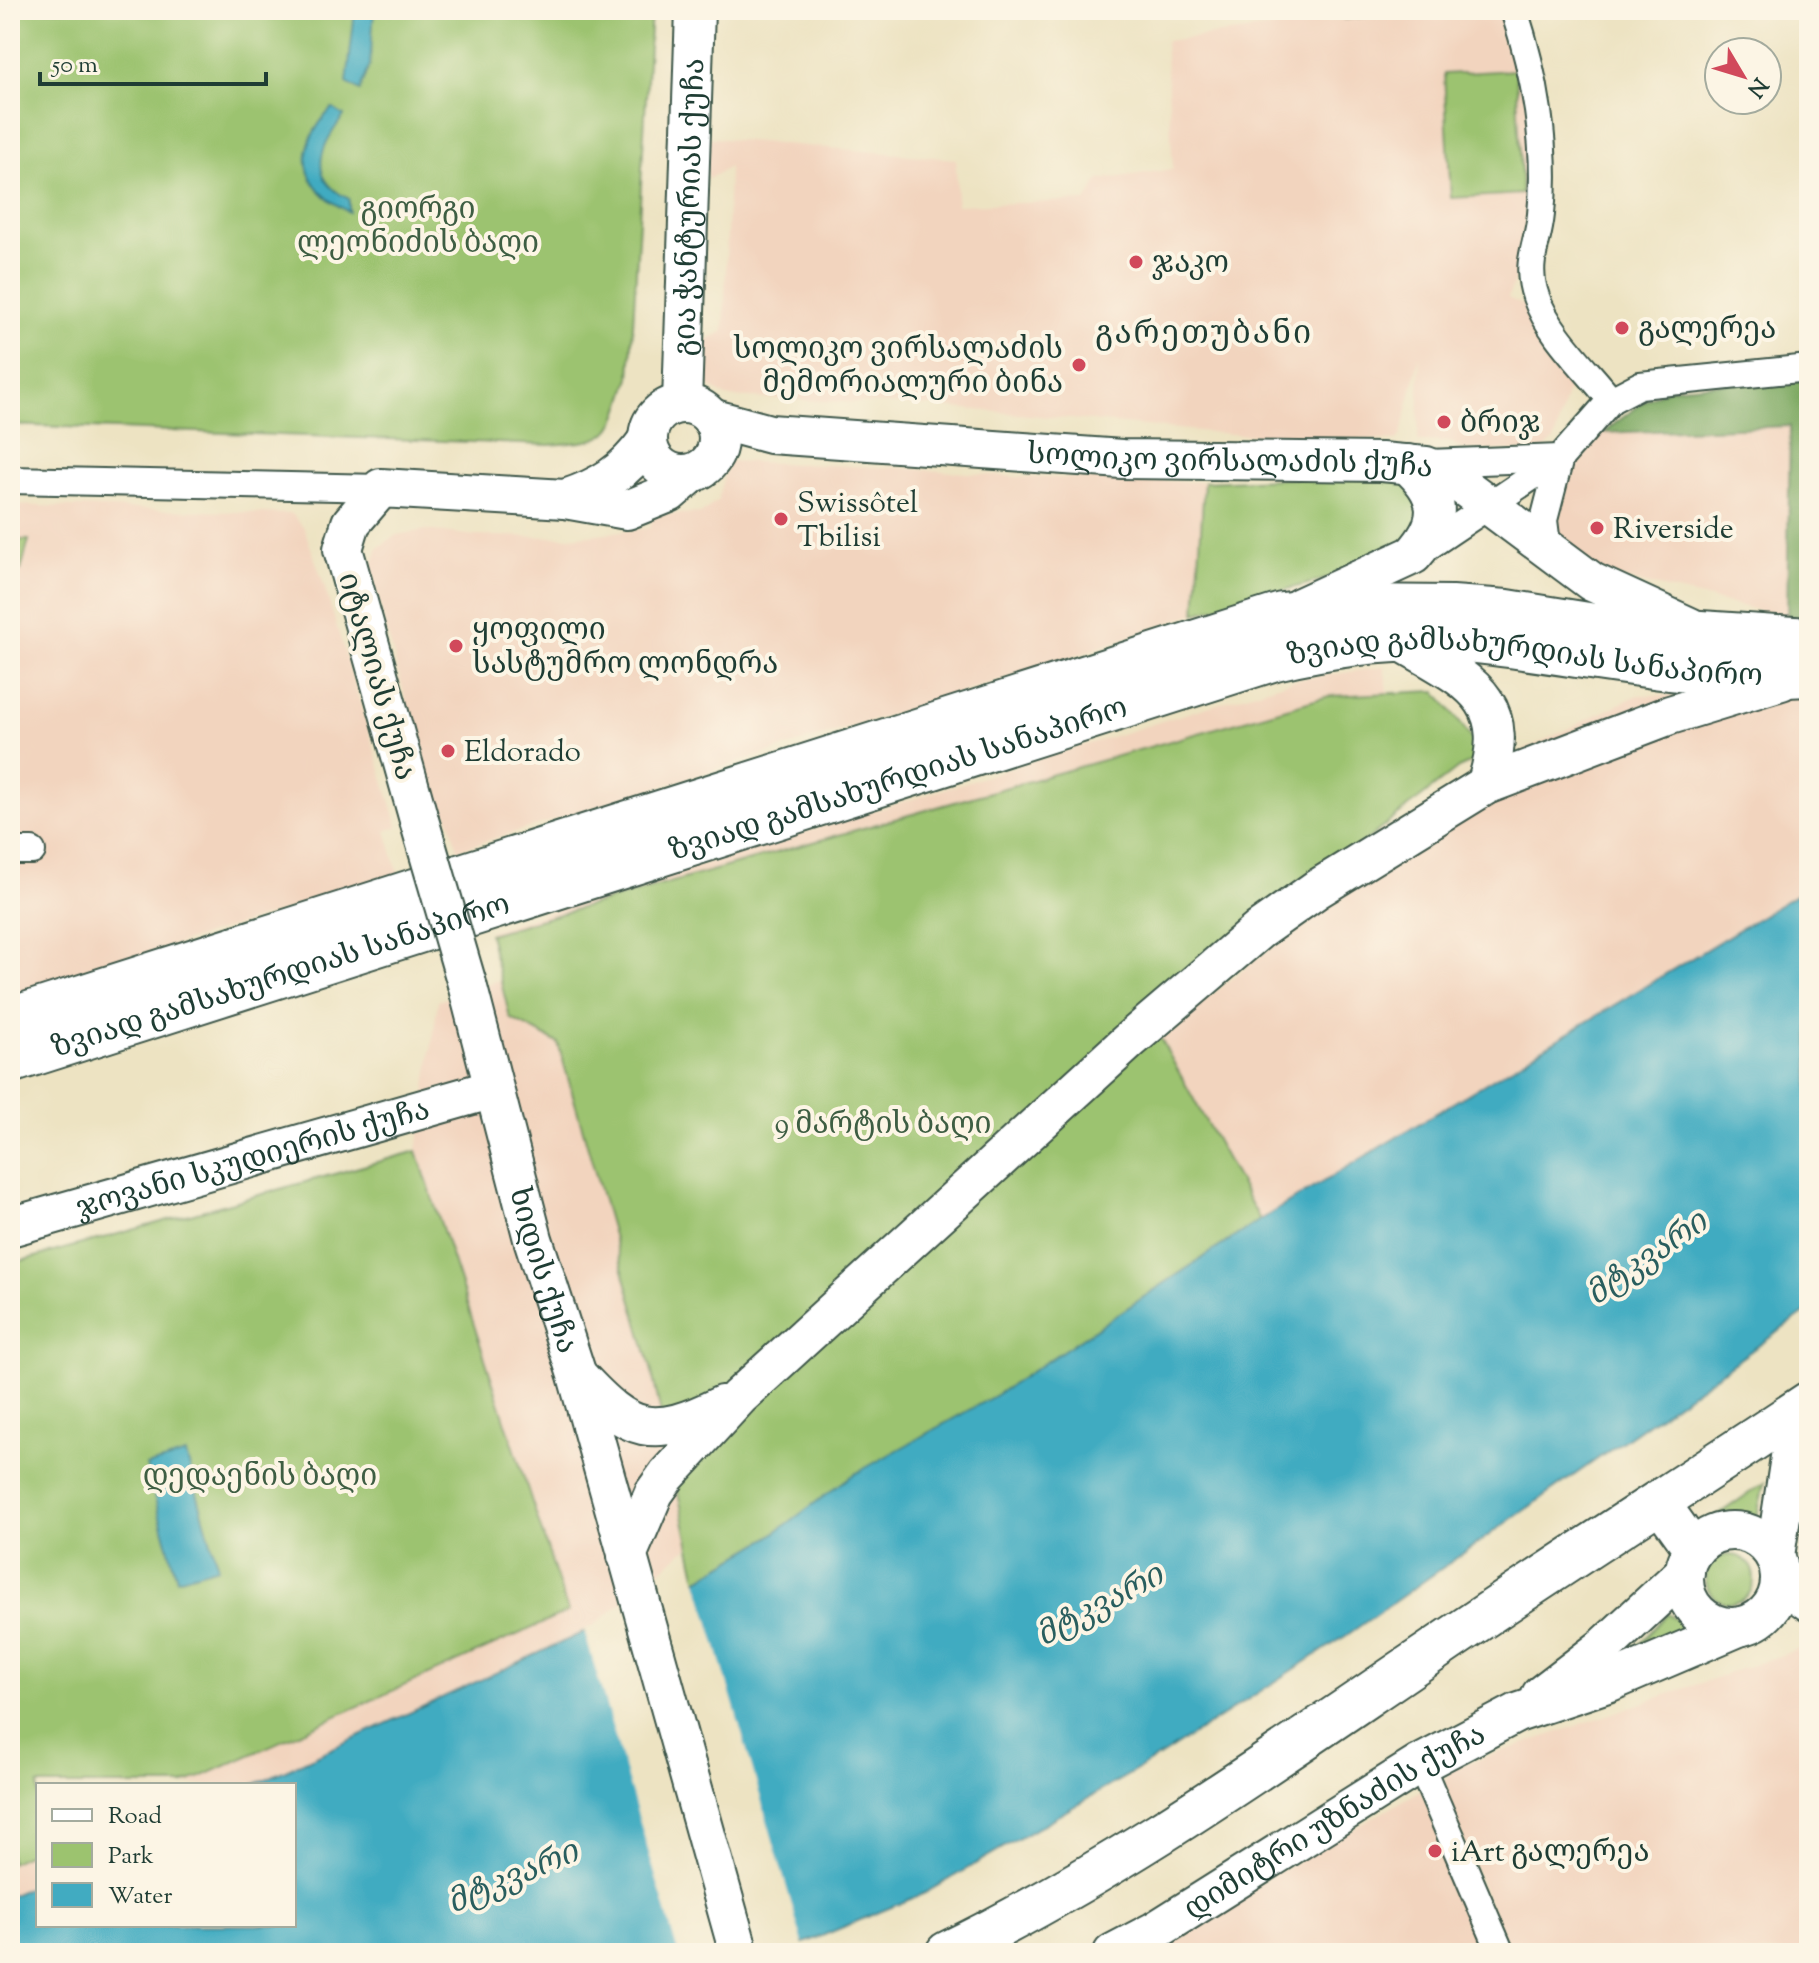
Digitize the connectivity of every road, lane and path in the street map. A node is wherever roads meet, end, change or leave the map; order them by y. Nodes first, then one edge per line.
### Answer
1 (695, 10) edge
2 (1514, 10) edge
3 (1809, 368) edge
4 (1611, 400) junction
5 (696, 410) junction
6 (770, 434) junction
7 (647, 441) junction
8 (1560, 458) junction
9 (1407, 464) junction
10 (701, 467) junction
11 (10, 480) edge
12 (381, 488) junction
13 (565, 499) junction
14 (1491, 507) junction
15 (1548, 552) junction
16 (1413, 555) junction
17 (1282, 615) junction
18 (1704, 633) junction
19 (1397, 639) junction
20 (1807, 663) edge
21 (1486, 785) junction
22 (467, 984) joint
23 (10, 1020) edge
24 (10, 1061) edge
25 (493, 1089) junction
26 (10, 1227) edge
27 (577, 1375) junction
28 (739, 1397) junction
29 (1803, 1407) edge
30 (1658, 1500) junction
31 (627, 1556) junction
32 (1689, 1561) junction
33 (1788, 1584) edge
34 (1741, 1626) junction
35 (1517, 1713) junction
36 (1420, 1764) junction
37 (739, 1953) edge
38 (947, 1953) edge
39 (1113, 1953) edge
40 (1501, 1953) edge

1 - 5 street, გია ჭანტურიას ქუჩა
2 - 4 street
3 - 4 street
4 - 8 street
5 - 6 street, სოლიკო ვირსალაძის ქუჩა
5 - 7 street
5 - 10 street
6 - 9 street, სოლიკო ვირსალაძის ქუჩა
6 - 10 street
7 - 10 street
7 - 13 street
8 - 9 street
8 - 14 street
8 - 15 street
9 - 14 street, სოლიკო ვირსალაძის ქუჩა
9 - 16 street
10 - 13 street
11 - 12 street
12 - 13 street
12 - 22 street, იტალიას ქუჩა, bridge
14 - 15 street, სოლიკო ვირსალაძის ქუჩა
14 - 16 street
15 - 18 street, სოლიკო ვირსალაძის ქუჩა
16 - 17 street
17 - 18 highway, ზვიად გამსახურდიას სანაპირო
17 - 23 highway, ზვიად გამსახურდიას სანაპირო
18 - 20 highway, ზვიად გამსახურდიას სანაპირო
19 - 20 highway, ზვიად გამსახურდიას სანაპირო
19 - 21 street
19 - 24 highway, ზვიად გამსახურდიას სანაპირო
20 - 21 street
21 - 28 street
22 - 25 street, ხიდის ქუჩა
25 - 26 street, ჯოვანი სკუდიერის ქუჩა
25 - 27 street, ხიდის ქუჩა
27 - 28 street
27 - 31 street, ხიდის ქუჩა
28 - 31 street
29 - 30 main road
29 - 33 street
30 - 32 street
30 - 38 main road
31 - 37 street, ხიდის ქუჩა
32 - 33 street
32 - 34 street
32 - 35 street, დიმიტრი უზნაძის ქუჩა
33 - 34 street
34 - 35 street, დიმიტრი უზნაძის ქუჩა
35 - 36 street, დიმიტრი უზნაძის ქუჩა
36 - 39 street, დიმიტრი უზნაძის ქუჩა
36 - 40 street

